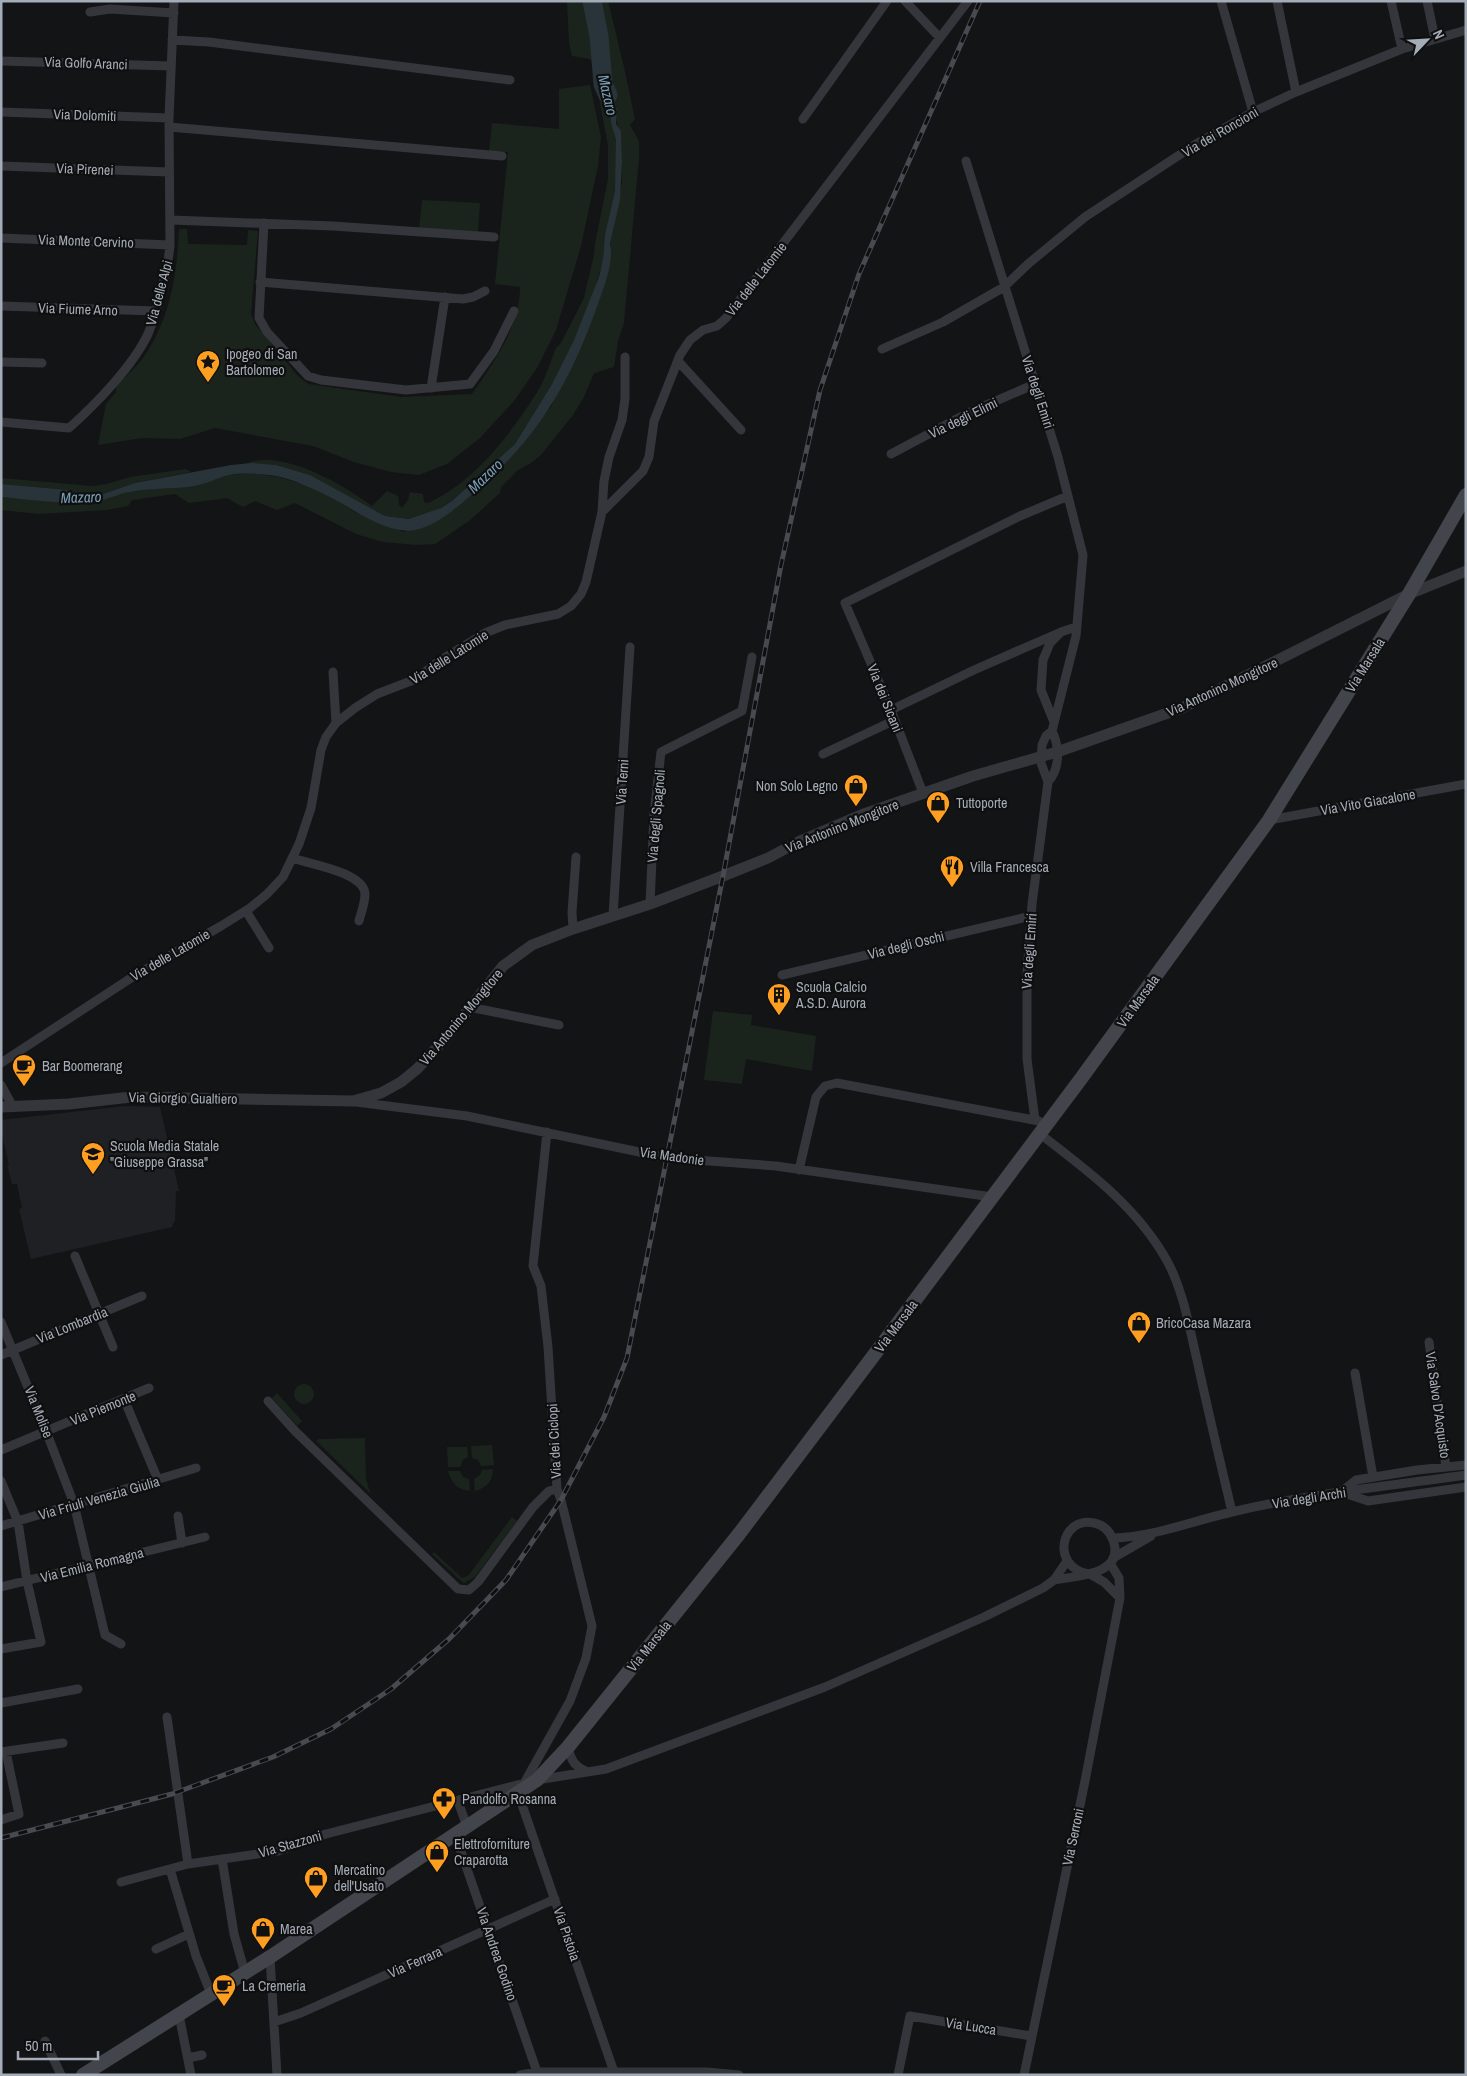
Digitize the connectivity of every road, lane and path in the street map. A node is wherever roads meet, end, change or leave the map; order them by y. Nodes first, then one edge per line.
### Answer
1 (174, 1) edge
2 (887, 1) edge
3 (905, 1) edge
4 (968, 1) edge
5 (1221, 1) edge
6 (1277, 1) edge
7 (1391, 1) edge
8 (1427, 1) edge
9 (90, 12) dead end
10 (174, 13) junction
11 (1466, 30) edge
12 (940, 38) junction
13 (1435, 38) junction
14 (172, 40) junction
15 (1402, 49) junction
16 (1, 61) edge
17 (171, 66) junction
18 (510, 80) dead end
19 (1296, 92) junction
20 (1, 112) edge
21 (1253, 112) junction
22 (803, 119) dead end
23 (169, 122) junction
24 (502, 156) dead end
25 (966, 161) dead end
26 (1, 166) edge
27 (169, 172) junction
28 (171, 220) junction
29 (264, 223) junction
30 (494, 237) dead end
31 (1, 238) edge
32 (170, 245) junction
33 (260, 282) junction
34 (1004, 288) junction
35 (485, 291) dead end
36 (445, 297) junction
37 (1, 306) edge
38 (514, 311) dead end
39 (154, 312) junction
40 (882, 350) dead end
41 (625, 357) dead end
42 (678, 361) junction
43 (1, 362) edge
44 (42, 363) dead end
45 (1035, 384) junction
46 (431, 388) junction
47 (1, 422) edge
48 (741, 430) dead end
49 (891, 454) dead end
50 (1466, 495) edge
51 (1068, 496) junction
52 (602, 512) junction
53 (1466, 571) edge
54 (1409, 594) junction
55 (1076, 627) junction
56 (1061, 632) junction
57 (630, 647) dead end
58 (752, 657) dead end
59 (332, 672) dead end
60 (891, 710) junction
61 (895, 720) junction
62 (336, 723) junction
63 (1053, 727) junction
64 (1057, 752) junction
65 (823, 754) dead end
66 (1041, 757) junction
67 (1048, 782) junction
68 (1466, 784) edge
69 (923, 793) junction
70 (1269, 820) junction
71 (576, 857) dead end
72 (292, 858) junction
73 (650, 904) junction
74 (246, 911) junction
75 (613, 916) junction
76 (1031, 916) junction
77 (360, 921) dead end
78 (573, 928) junction
79 (269, 948) dead end
80 (782, 975) dead end
81 (469, 1007) junction
82 (559, 1025) dead end
83 (1, 1063) edge
84 (1, 1085) edge
85 (353, 1101) junction
86 (7, 1107) edge
87 (1040, 1126) junction
88 (547, 1132) junction
89 (800, 1170) junction
90 (992, 1197) junction
91 (75, 1256) dead end
92 (142, 1296) dead end
93 (99, 1314) junction
94 (1, 1322) edge
95 (1429, 1342) dead end
96 (113, 1347) dead end
97 (14, 1349) junction
98 (1, 1355) edge
99 (1356, 1373) dead end
100 (148, 1388) dead end
101 (124, 1399) junction
102 (268, 1401) dead end
103 (46, 1431) junction
104 (1, 1450) edge
105 (1466, 1466) edge
106 (1446, 1467) junction
107 (196, 1468) dead end
108 (1466, 1476) edge
109 (1373, 1477) junction
110 (158, 1480) junction
111 (1, 1481) edge
112 (1466, 1487) edge
113 (557, 1489) junction
114 (1341, 1493) junction
115 (74, 1504) junction
116 (1232, 1512) junction
117 (178, 1516) dead end
118 (18, 1522) junction
119 (1, 1526) edge
120 (1156, 1533) junction
121 (205, 1538) dead end
122 (1113, 1538) junction
123 (182, 1543) junction
124 (1067, 1560) junction
125 (1112, 1561) junction
126 (88, 1566) junction
127 (1089, 1574) junction
128 (1054, 1580) junction
129 (28, 1582) junction
130 (1, 1587) edge
131 (1120, 1598) junction
132 (120, 1644) dead end
133 (1, 1649) edge
134 (78, 1689) dead end
135 (1, 1703) edge
136 (167, 1717) dead end
137 (63, 1742) dead end
138 (568, 1747) junction
139 (4, 1752) edge
140 (591, 1772) junction
141 (537, 1780) junction
142 (520, 1789) junction
143 (458, 1801) junction
144 (1, 1820) edge
145 (461, 1830) junction
146 (222, 1859) junction
147 (188, 1864) junction
148 (170, 1869) junction
149 (121, 1882) dead end
150 (555, 1899) junction
151 (488, 1929) junction
152 (189, 1934) junction
153 (156, 1949) dead end
154 (270, 1957) junction
155 (245, 1973) junction
156 (211, 1994) junction
157 (179, 2015) junction
158 (274, 2022) junction
159 (1031, 2036) junction
160 (45, 2040) dead end
161 (202, 2055) dead end
162 (188, 2058) junction
163 (538, 2073) edge
164 (614, 2073) edge
165 (707, 2074) edge
166 (62, 2075) edge
167 (83, 2075) edge
168 (191, 2075) edge
169 (277, 2075) edge
170 (520, 2075) edge
171 (739, 2075) edge
172 (898, 2075) edge
173 (1024, 2075) edge

1 - 10 street, Via delle Alpi
2 - 22 street
3 - 12 street
4 - 12 street, Via delle Latomie
5 - 21 street
6 - 19 street
7 - 15 street
8 - 13 street
9 - 10 street
10 - 14 street, Via delle Alpi
11 - 13 street, Via dei Roncioni
12 - 42 street, Via delle Latomie
13 - 15 street, Via dei Roncioni
14 - 17 street, Via delle Alpi
14 - 18 street
15 - 19 street, Via dei Roncioni
16 - 17 street, Via Golfo Aranci
17 - 23 street, Via delle Alpi
19 - 21 street, Via dei Roncioni
20 - 23 street, Via Dolomiti
21 - 34 street, Via dei Roncioni
23 - 24 street, Via Dolomiti
23 - 27 street, Via delle Alpi
25 - 34 street, Via degli Emiri
26 - 27 street, Via Pirenei
27 - 28 street, Via delle Alpi
28 - 29 street
28 - 32 street, Via delle Alpi
29 - 30 street
29 - 33 street
31 - 32 street, Via Monte Cervino
32 - 39 street, Via delle Alpi
33 - 36 street
33 - 46 street
34 - 40 street, Via dei Roncioni
34 - 45 street, Via degli Emiri
35 - 36 street
36 - 46 street
37 - 39 street, Via Fiume Arno
38 - 46 street
39 - 47 street, Via delle Alpi
41 - 52 street
42 - 48 street
42 - 52 street, Via delle Latomie
43 - 44 street
45 - 49 street, Via degli Elimi
45 - 51 street, Via degli Emiri
50 - 54 main road, Via Marsala
51 - 55 street, Via degli Emiri
51 - 60 street, Via dei Sicani
52 - 62 street, Via delle Latomie
53 - 54 street, Via Antonino Mongitore
54 - 64 street, Via Antonino Mongitore
54 - 70 main road, Via Marsala
55 - 56 street
55 - 63 street, Via degli Emiri
56 - 60 street
56 - 63 street, Via degli Emiri
57 - 75 street, Via Terni
58 - 73 street, Via degli Spagnoli
59 - 62 street
60 - 61 street, Via dei Sicani
61 - 65 street
61 - 69 street, Via dei Sicani
62 - 72 street, Via delle Latomie
63 - 64 street, Via degli Emiri
63 - 66 street, Via degli Emiri
64 - 66 street, Via Antonino Mongitore
64 - 67 street, Via degli Emiri
66 - 67 street, Via degli Emiri
66 - 69 street, Via Antonino Mongitore
67 - 76 street, Via degli Emiri
68 - 70 street, Via Vito Giacalone
69 - 73 street, Via Antonino Mongitore
70 - 87 main road, Via Marsala
71 - 78 street
72 - 74 street, Via delle Latomie
72 - 77 street
73 - 75 street, Via Antonino Mongitore
74 - 79 street
74 - 83 street, Via delle Latomie
75 - 78 street, Via Antonino Mongitore
76 - 80 street, Via degli Oschi
76 - 87 street, Via degli Emiri
78 - 81 street, Via Antonino Mongitore
81 - 82 street
81 - 85 street, Via Antonino Mongitore
84 - 86 street
85 - 86 street, Via Giorgio Gualtiero
85 - 88 street, Via Madonie
87 - 89 street
87 - 90 main road, Via Marsala
87 - 116 street
88 - 89 street, Via Madonie
88 - 113 street, Via dei Ciclopi
89 - 90 street, Via Madonie
90 - 138 main road, Via Marsala
91 - 93 street
92 - 93 street, Via Lombardia
93 - 96 street
93 - 97 street, Via Lombardia
94 - 97 street, Via Molise
95 - 106 street, Via Salvo D'Acquisto
97 - 98 street, Via Lombardia
97 - 103 street, Via Molise
99 - 109 street
100 - 101 street, Via Piemonte
101 - 103 street, Via Piemonte
101 - 110 street
102 - 113 street
103 - 104 street, Via Piemonte
103 - 115 street, Via Molise
105 - 106 street
106 - 109 street
107 - 110 street, Via Friuli Venezia Giulia
108 - 114 street, Via degli Archi
109 - 114 street
110 - 115 street, Via Friuli Venezia Giulia
111 - 118 street
112 - 114 street
113 - 142 street, Via dei Ciclopi
114 - 116 street, Via degli Archi
115 - 118 street, Via Friuli Venezia Giulia
115 - 126 street, Via Molise
116 - 120 street, Via degli Archi
117 - 123 street
118 - 119 street, Via Friuli Venezia Giulia
118 - 129 street
120 - 122 street, Via degli Archi
120 - 125 street, Via degli Archi
121 - 123 street, Via Emilia Romagna
122 - 124 street
122 - 125 street
123 - 126 street, Via Emilia Romagna
124 - 127 street
124 - 128 street
125 - 127 street
125 - 131 street, Via Serroni
126 - 129 street, Via Emilia Romagna
126 - 132 street, Via Molise
127 - 128 street
127 - 131 street
128 - 140 street
129 - 130 street, Via Emilia Romagna
129 - 133 street
131 - 159 street, Via Serroni
134 - 135 street
136 - 147 street
137 - 139 street
138 - 140 street
138 - 141 main road, Via Marsala
139 - 144 street
140 - 141 street
141 - 142 main road, Via Marsala
142 - 143 street, Via Stazzoni
142 - 145 main road, Via Marsala
142 - 150 street, Via Pistoia
143 - 145 street
143 - 146 street, Via Stazzoni
145 - 151 street, Via Andrea Godino
145 - 154 main road, Via Marsala
146 - 147 street, Via Stazzoni
146 - 155 street
147 - 148 street, Via Stazzoni
148 - 149 street, Via Stazzoni
148 - 152 street
150 - 151 street, Via Ferrara
150 - 164 street, Via Pistoia
151 - 158 street, Via Ferrara
151 - 163 street, Via Andrea Godino
152 - 153 street
152 - 156 street
154 - 155 main road, Via Marsala
154 - 158 street
155 - 156 main road, Via Marsala
156 - 157 main road, Via Marsala
157 - 162 street
157 - 167 main road, Via Marsala
158 - 169 street
159 - 172 street, Via Lucca
159 - 173 street, Via Serroni
160 - 166 street
161 - 162 street
162 - 168 street
163 - 164 street
163 - 170 street
164 - 165 street
165 - 171 street

